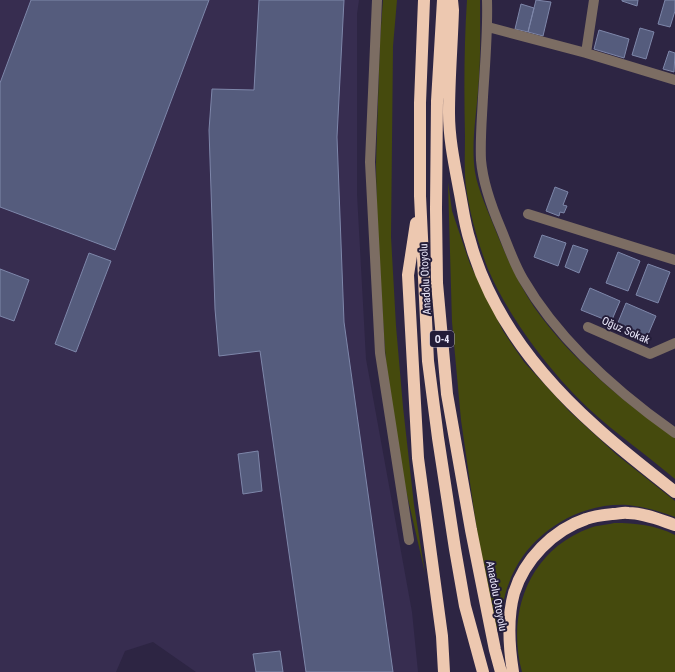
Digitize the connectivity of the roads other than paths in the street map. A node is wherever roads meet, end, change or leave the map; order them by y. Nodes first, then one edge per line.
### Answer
1 (377, 0) edge
2 (424, 0) edge
3 (444, 0) edge
4 (452, 0) edge
5 (488, 0) edge
6 (594, 0) edge
7 (488, 27) junction
8 (586, 53) junction
9 (675, 80) edge
10 (420, 196) junction
11 (528, 214) dead end
12 (675, 260) edge
13 (588, 326) dead end
14 (675, 343) edge
15 (675, 433) edge
16 (675, 492) edge
17 (675, 525) edge
18 (409, 540) dead end
19 (444, 672) edge
20 (483, 672) edge
21 (501, 672) edge
22 (513, 672) edge

1 - 18 street
2 - 10 highway, Anadolu Otoyolu / O-4
3 - 21 highway, Anadolu Otoyolu / O-4
4 - 16 highway
5 - 7 street
6 - 8 street
7 - 8 street
7 - 15 street
8 - 9 street
10 - 19 highway
10 - 20 highway, Anadolu Otoyolu / O-4
11 - 12 street
13 - 14 street, Oğuz Sokak
17 - 22 highway

